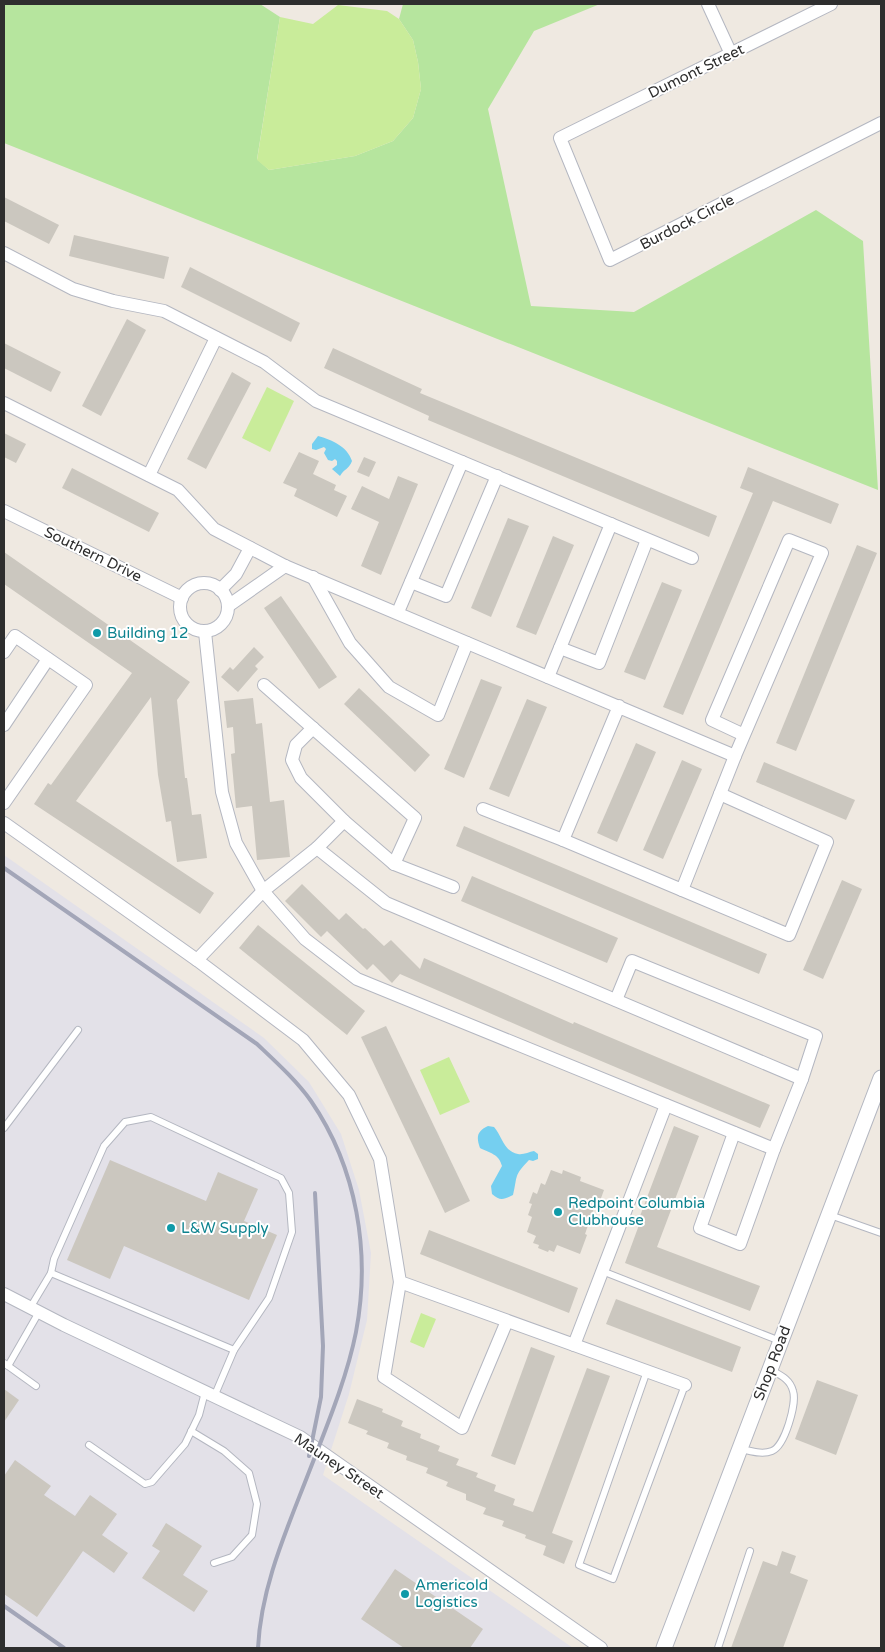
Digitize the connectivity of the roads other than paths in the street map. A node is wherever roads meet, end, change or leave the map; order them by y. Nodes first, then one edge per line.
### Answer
1 (708, 4) edge
2 (831, 4) edge
3 (731, 54) junction
4 (881, 123) edge
5 (560, 138) joint
6 (4, 253) edge
7 (216, 338) junction
8 (4, 402) edge
9 (462, 462) junction
10 (149, 475) junction
11 (496, 476) junction
12 (4, 511) edge
13 (611, 524) junction
14 (647, 540) junction
15 (250, 548) junction
16 (692, 558) dead end
17 (285, 566) junction
18 (313, 577) junction
19 (411, 582) junction
20 (220, 590) junction
21 (182, 598) junction
22 (228, 606) junction
23 (398, 612) junction
24 (205, 632) junction
25 (467, 643) junction
26 (560, 648) junction
27 (4, 652) edge
28 (48, 658) junction
29 (548, 677) junction
30 (264, 685) dead end
31 (619, 706) junction
32 (4, 725) edge
33 (313, 728) junction
34 (744, 735) junction
35 (736, 756) junction
36 (720, 794) junction
37 (4, 802) edge
38 (483, 809) dead end
39 (344, 821) junction
40 (4, 823) edge
41 (563, 840) junction
42 (317, 848) junction
43 (394, 864) junction
44 (452, 888) dead end
45 (682, 890) junction
46 (263, 891) junction
47 (197, 960) junction
48 (616, 1000) junction
49 (78, 1030) dead end
50 (881, 1078) edge
51 (802, 1079) junction
52 (666, 1105) junction
53 (4, 1128) edge
54 (734, 1133) junction
55 (774, 1149) junction
56 (829, 1215) junction
57 (881, 1234) edge
58 (602, 1271) junction
59 (51, 1273) junction
60 (400, 1282) junction
61 (4, 1294) edge
62 (35, 1310) junction
63 (507, 1321) junction
64 (781, 1341) junction
65 (574, 1345) junction
66 (234, 1350) junction
67 (6, 1364) edge
68 (770, 1370) junction
69 (647, 1371) junction
70 (685, 1385) joint
71 (36, 1386) dead end
72 (209, 1394) junction
73 (191, 1431) junction
74 (89, 1445) dead end
75 (740, 1448) junction
76 (750, 1551) dead end
77 (214, 1563) dead end
78 (600, 1648) edge
79 (664, 1648) edge
80 (718, 1648) edge

1 - 3 street
2 - 3 street, Dumont Street
3 - 5 street, Dumont Street
4 - 5 street, Burdock Circle
6 - 7 street
7 - 9 street
7 - 10 street
8 - 10 street
9 - 11 street
9 - 19 street
10 - 15 street
11 - 13 street
11 - 19 street
12 - 21 street, Southern Drive
13 - 14 street
13 - 26 street
14 - 16 street
14 - 26 street
15 - 17 street
15 - 20 street
17 - 18 street
17 - 22 street
18 - 23 street
18 - 25 street
19 - 23 street
20 - 21 street
20 - 22 street
21 - 24 street
22 - 24 street
23 - 25 street
24 - 46 street
25 - 29 street
26 - 29 street
27 - 28 street
28 - 32 street
28 - 37 street
29 - 31 street
30 - 33 street
31 - 35 street
31 - 41 street
33 - 39 street
33 - 43 street
34 - 34 street
34 - 35 street
35 - 36 street
36 - 45 street
36 - 45 street
38 - 41 street
39 - 42 street
39 - 43 street
40 - 47 street
41 - 45 street
42 - 46 street
42 - 48 street
43 - 44 street
46 - 47 street
46 - 52 street
47 - 60 street
48 - 51 street
48 - 51 street
49 - 53 lane
50 - 56 street, Shop Road
51 - 55 street
52 - 54 street
52 - 58 street
54 - 55 street
54 - 55 street
56 - 57 lane
56 - 64 street, Shop Road
58 - 64 lane
58 - 65 street
59 - 62 lane
59 - 66 lane
59 - 66 lane
60 - 63 street
60 - 63 street
61 - 62 street, Mauney Street
62 - 67 lane
62 - 72 street, Mauney Street
63 - 65 street
64 - 68 street, Shop Road
65 - 69 street
66 - 72 lane
67 - 71 lane
68 - 75 street, Shop Road
68 - 75 lane
69 - 70 street
69 - 70 lane
72 - 73 lane
72 - 78 street, Mauney Street
73 - 74 lane
73 - 77 lane
75 - 79 street, Shop Road
76 - 80 lane

